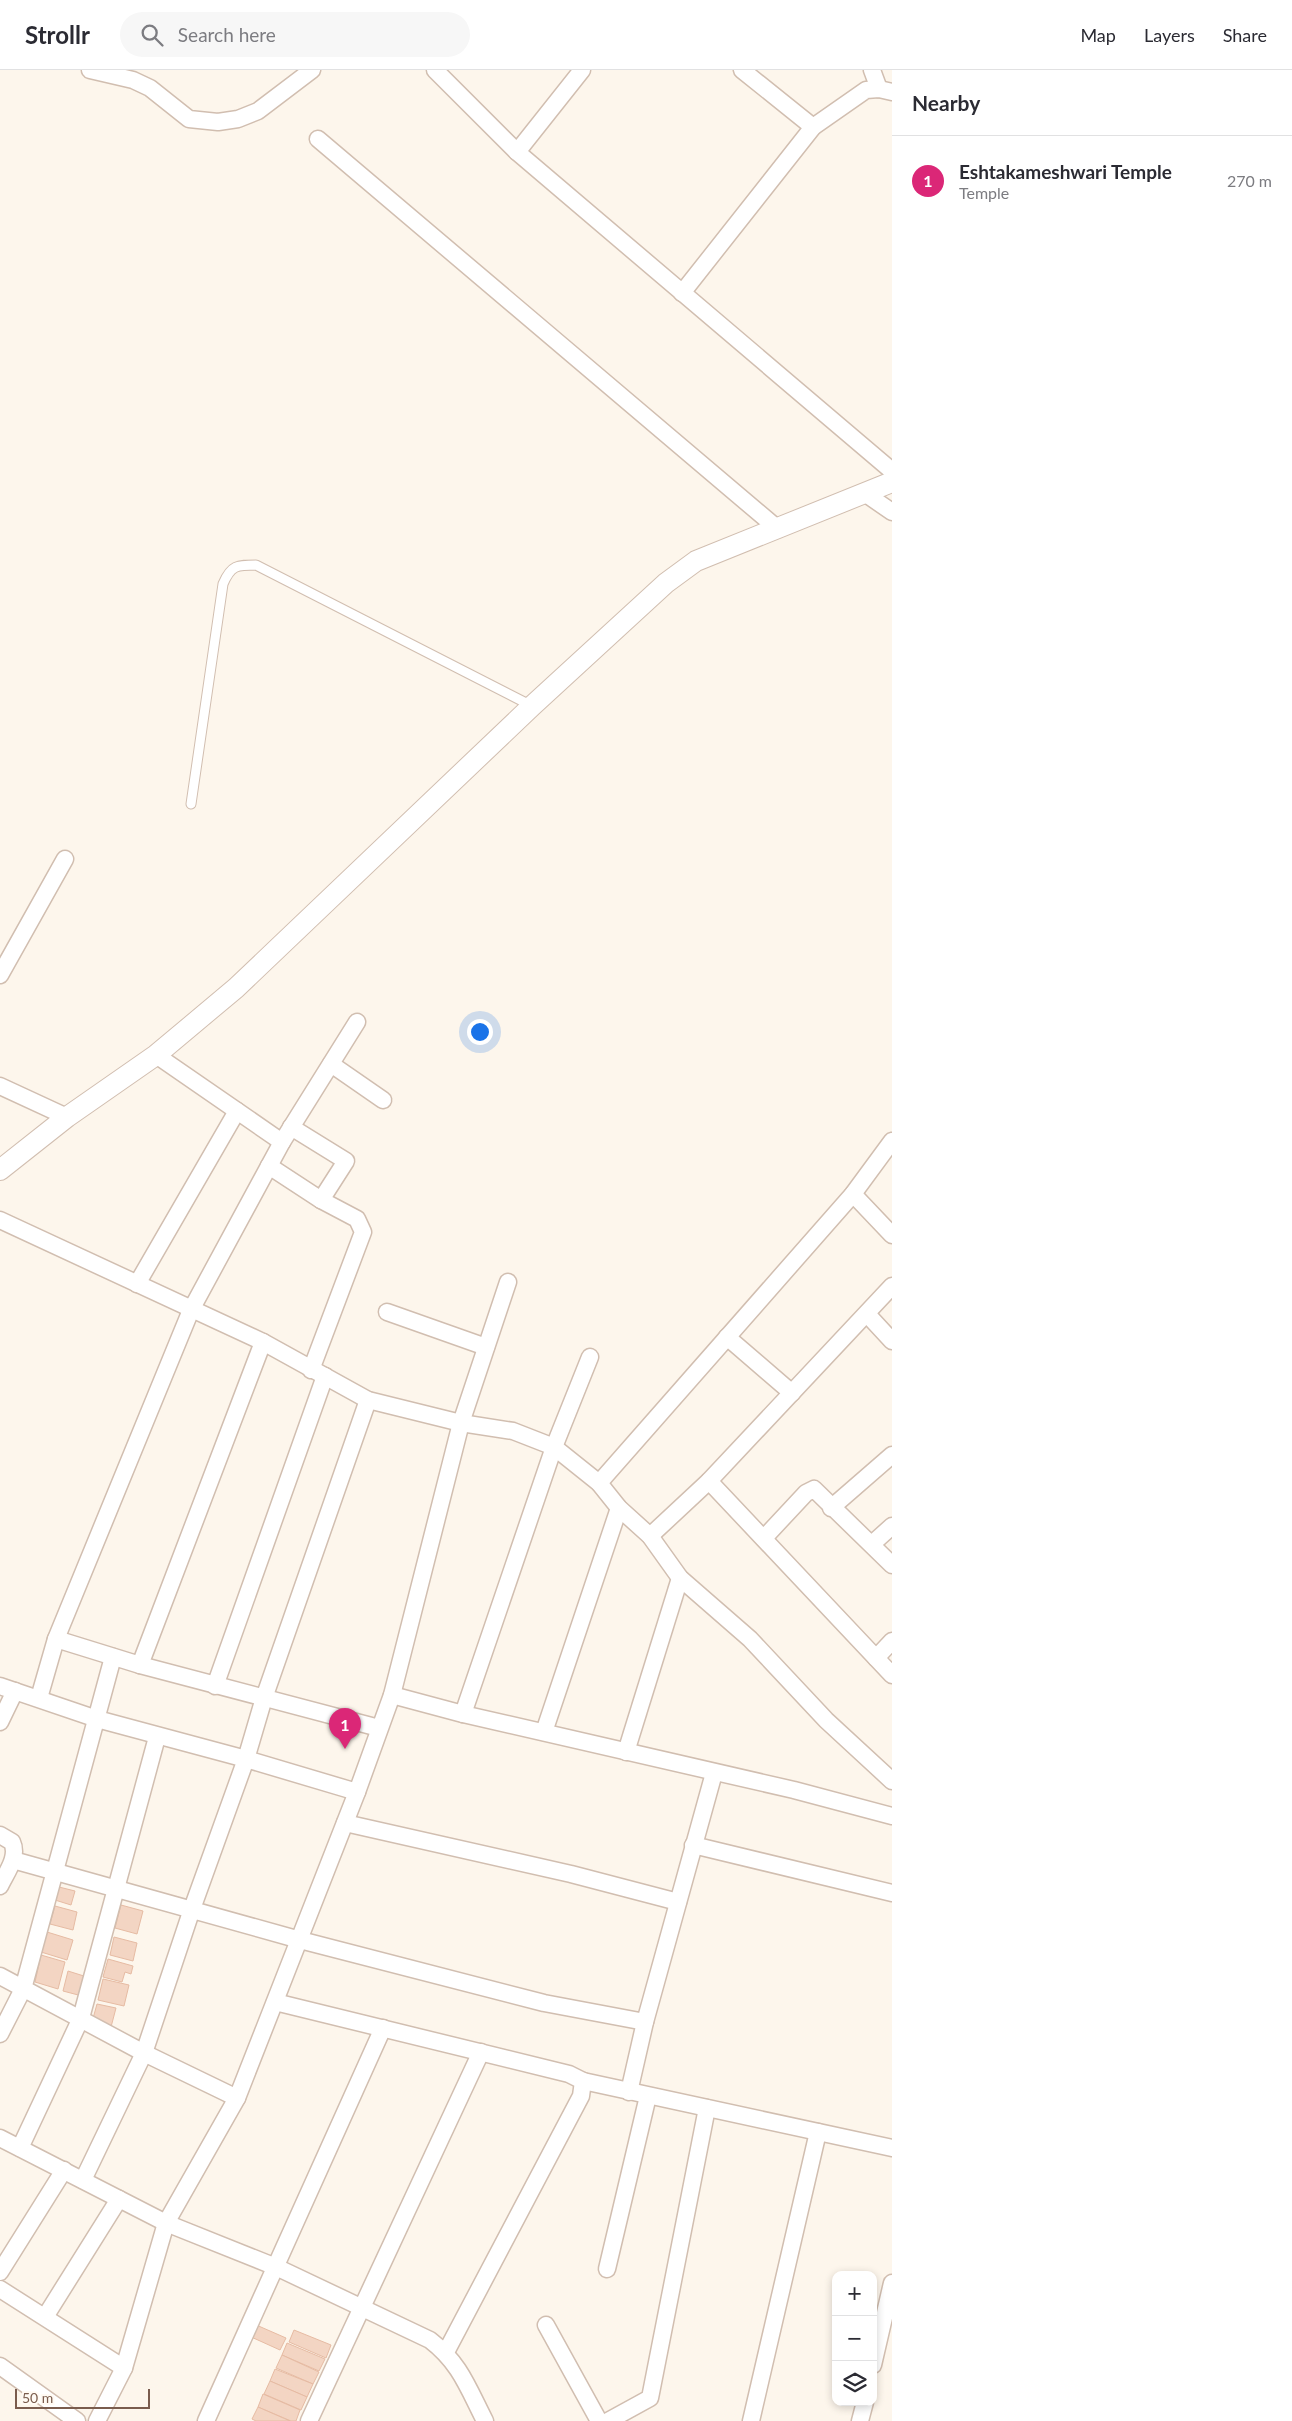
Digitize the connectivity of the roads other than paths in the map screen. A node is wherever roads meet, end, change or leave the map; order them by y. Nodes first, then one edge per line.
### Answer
1 (90, 70) edge
2 (312, 70) edge
3 (435, 70) edge
4 (582, 70) edge
5 (742, 70) edge
6 (872, 70) edge
7 (885, 90) edge
8 (812, 126) junction
9 (318, 139) dead end
10 (517, 152) junction
11 (682, 293) junction
12 (892, 471) edge
13 (892, 482) edge
14 (866, 494) junction
15 (892, 512) edge
16 (778, 529) junction
17 (532, 706) junction
18 (191, 804) dead end
19 (65, 859) dead end
20 (0, 975) edge
21 (357, 1022) dead end
22 (156, 1056) junction
23 (330, 1064) junction
24 (0, 1086) edge
25 (383, 1100) dead end
26 (237, 1110) junction
27 (67, 1117) junction
28 (291, 1127) junction
29 (892, 1141) edge
30 (282, 1142) junction
31 (269, 1166) junction
32 (0, 1170) edge
33 (853, 1194) junction
34 (321, 1200) junction
35 (0, 1220) edge
36 (892, 1235) edge
37 (508, 1282) dead end
38 (137, 1284) junction
39 (892, 1286) edge
40 (191, 1310) junction
41 (387, 1312) dead end
42 (867, 1314) junction
43 (727, 1337) junction
44 (892, 1341) edge
45 (263, 1342) junction
46 (486, 1347) junction
47 (590, 1357) dead end
48 (318, 1373) junction
49 (792, 1394) junction
50 (368, 1400) junction
51 (461, 1423) junction
52 (554, 1447) junction
53 (890, 1459) edge
54 (709, 1481) junction
55 (599, 1482) junction
56 (619, 1508) junction
57 (831, 1508) junction
58 (892, 1526) edge
59 (650, 1536) junction
60 (764, 1538) junction
61 (872, 1544) junction
62 (892, 1566) edge
63 (680, 1578) junction
64 (56, 1639) junction
65 (892, 1641) edge
66 (113, 1657) junction
67 (876, 1658) junction
68 (140, 1665) junction
69 (892, 1675) edge
70 (215, 1686) junction
71 (8, 1689) edge
72 (392, 1695) junction
73 (38, 1698) junction
74 (264, 1698) junction
75 (463, 1714) junction
76 (97, 1719) junction
77 (0, 1722) edge
78 (379, 1728) junction
79 (544, 1732) junction
80 (158, 1737) junction
81 (626, 1752) junction
82 (246, 1759) junction
83 (714, 1773) junction
84 (892, 1782) edge
85 (357, 1792) junction
86 (892, 1816) edge
87 (345, 1823) junction
88 (0, 1835) edge
89 (693, 1845) junction
90 (13, 1860) junction
91 (55, 1872) junction
92 (0, 1886) edge
93 (118, 1890) junction
94 (892, 1893) edge
95 (678, 1902) junction
96 (192, 1909) junction
97 (300, 1940) junction
98 (0, 1976) edge
99 (23, 1989) junction
100 (275, 2002) junction
101 (81, 2018) junction
102 (645, 2022) junction
103 (384, 2028) junction
104 (0, 2034) edge
105 (481, 2052) junction
106 (144, 2054) junction
107 (583, 2082) junction
108 (629, 2092) junction
109 (648, 2096) junction
110 (237, 2098) junction
111 (707, 2108) junction
112 (818, 2132) junction
113 (0, 2138) edge
114 (20, 2148) junction
115 (892, 2148) edge
116 (64, 2170) junction
117 (82, 2180) junction
118 (119, 2199) junction
119 (166, 2223) junction
120 (276, 2267) junction
121 (607, 2269) dead end
122 (0, 2272) edge
123 (892, 2283) edge
124 (0, 2289) edge
125 (361, 2308) junction
126 (45, 2317) junction
127 (546, 2325) dead end
128 (446, 2352) junction
129 (874, 2361) edge
130 (0, 2366) edge
131 (124, 2368) junction
132 (864, 2406) edge
133 (77, 2421) edge
134 (97, 2421) edge
135 (206, 2421) edge
136 (309, 2421) edge
137 (485, 2421) edge
138 (600, 2421) edge
139 (608, 2421) edge
140 (751, 2421) edge
141 (860, 2421) edge

1 - 2 street
3 - 10 street
4 - 10 street
5 - 8 street
6 - 7 street
7 - 8 street
8 - 11 street
9 - 16 street
10 - 11 street
11 - 12 street
13 - 14 street
14 - 15 street
14 - 16 street
16 - 17 street
17 - 18 lane
17 - 22 street
19 - 20 street
21 - 23 street
22 - 26 street
22 - 27 street
23 - 25 street
23 - 28 street
24 - 27 street
26 - 30 street
26 - 38 street
27 - 32 street
28 - 30 street
28 - 34 street
29 - 33 street
30 - 31 street
31 - 34 street
31 - 40 street
33 - 36 street
33 - 43 street
34 - 48 street
35 - 38 street
37 - 46 street
38 - 40 street
39 - 42 street
40 - 45 street
40 - 64 street
41 - 46 street
42 - 44 street
42 - 49 street
43 - 49 street
43 - 55 street
45 - 48 street
45 - 68 street
46 - 51 street
47 - 52 street
48 - 50 street
48 - 70 street
49 - 54 street
50 - 51 street
50 - 74 street
51 - 52 street
51 - 72 street
52 - 55 street
52 - 75 street
53 - 57 street
54 - 59 street
54 - 60 street
55 - 56 street
56 - 59 street
56 - 79 street
57 - 60 street
57 - 61 street
58 - 61 street
59 - 63 street
60 - 67 street
61 - 62 street
63 - 81 street
63 - 84 street
64 - 66 street
64 - 73 street
65 - 67 street
66 - 68 street
66 - 76 street
67 - 69 street
68 - 70 street
70 - 74 street
71 - 73 street
71 - 77 street
72 - 75 street
72 - 78 street
73 - 76 street
74 - 78 street
74 - 82 street
75 - 79 street
76 - 80 street
76 - 91 street
78 - 85 street
79 - 81 street
80 - 82 street
80 - 93 street
81 - 83 street
82 - 85 street
82 - 96 street
83 - 86 street
83 - 89 street
85 - 87 street
87 - 95 street
87 - 97 street
88 - 90 street
89 - 94 street
89 - 95 street
90 - 91 street
90 - 92 street
91 - 93 street
91 - 99 street
93 - 96 street
93 - 101 street
95 - 102 street
96 - 97 street
96 - 106 street
97 - 100 street
97 - 102 street
98 - 99 street
99 - 101 street
99 - 104 street
100 - 103 street
100 - 110 street
101 - 106 street
101 - 114 street
102 - 108 street
103 - 105 street
103 - 120 street
105 - 107 street
105 - 125 street
106 - 110 street
106 - 117 street
107 - 108 street
107 - 128 street
108 - 109 street
109 - 111 street
109 - 121 street
110 - 119 street
111 - 112 street
111 - 139 street
112 - 115 street
112 - 140 street
113 - 114 street
114 - 116 street
116 - 117 street
116 - 122 street
117 - 118 street
118 - 119 street
118 - 126 street
119 - 120 street
119 - 131 street
120 - 125 street
120 - 135 street
123 - 129 street
124 - 126 street
125 - 128 street
125 - 136 street
126 - 131 street
127 - 138 street
128 - 137 street
130 - 133 street
131 - 134 street
132 - 141 street

